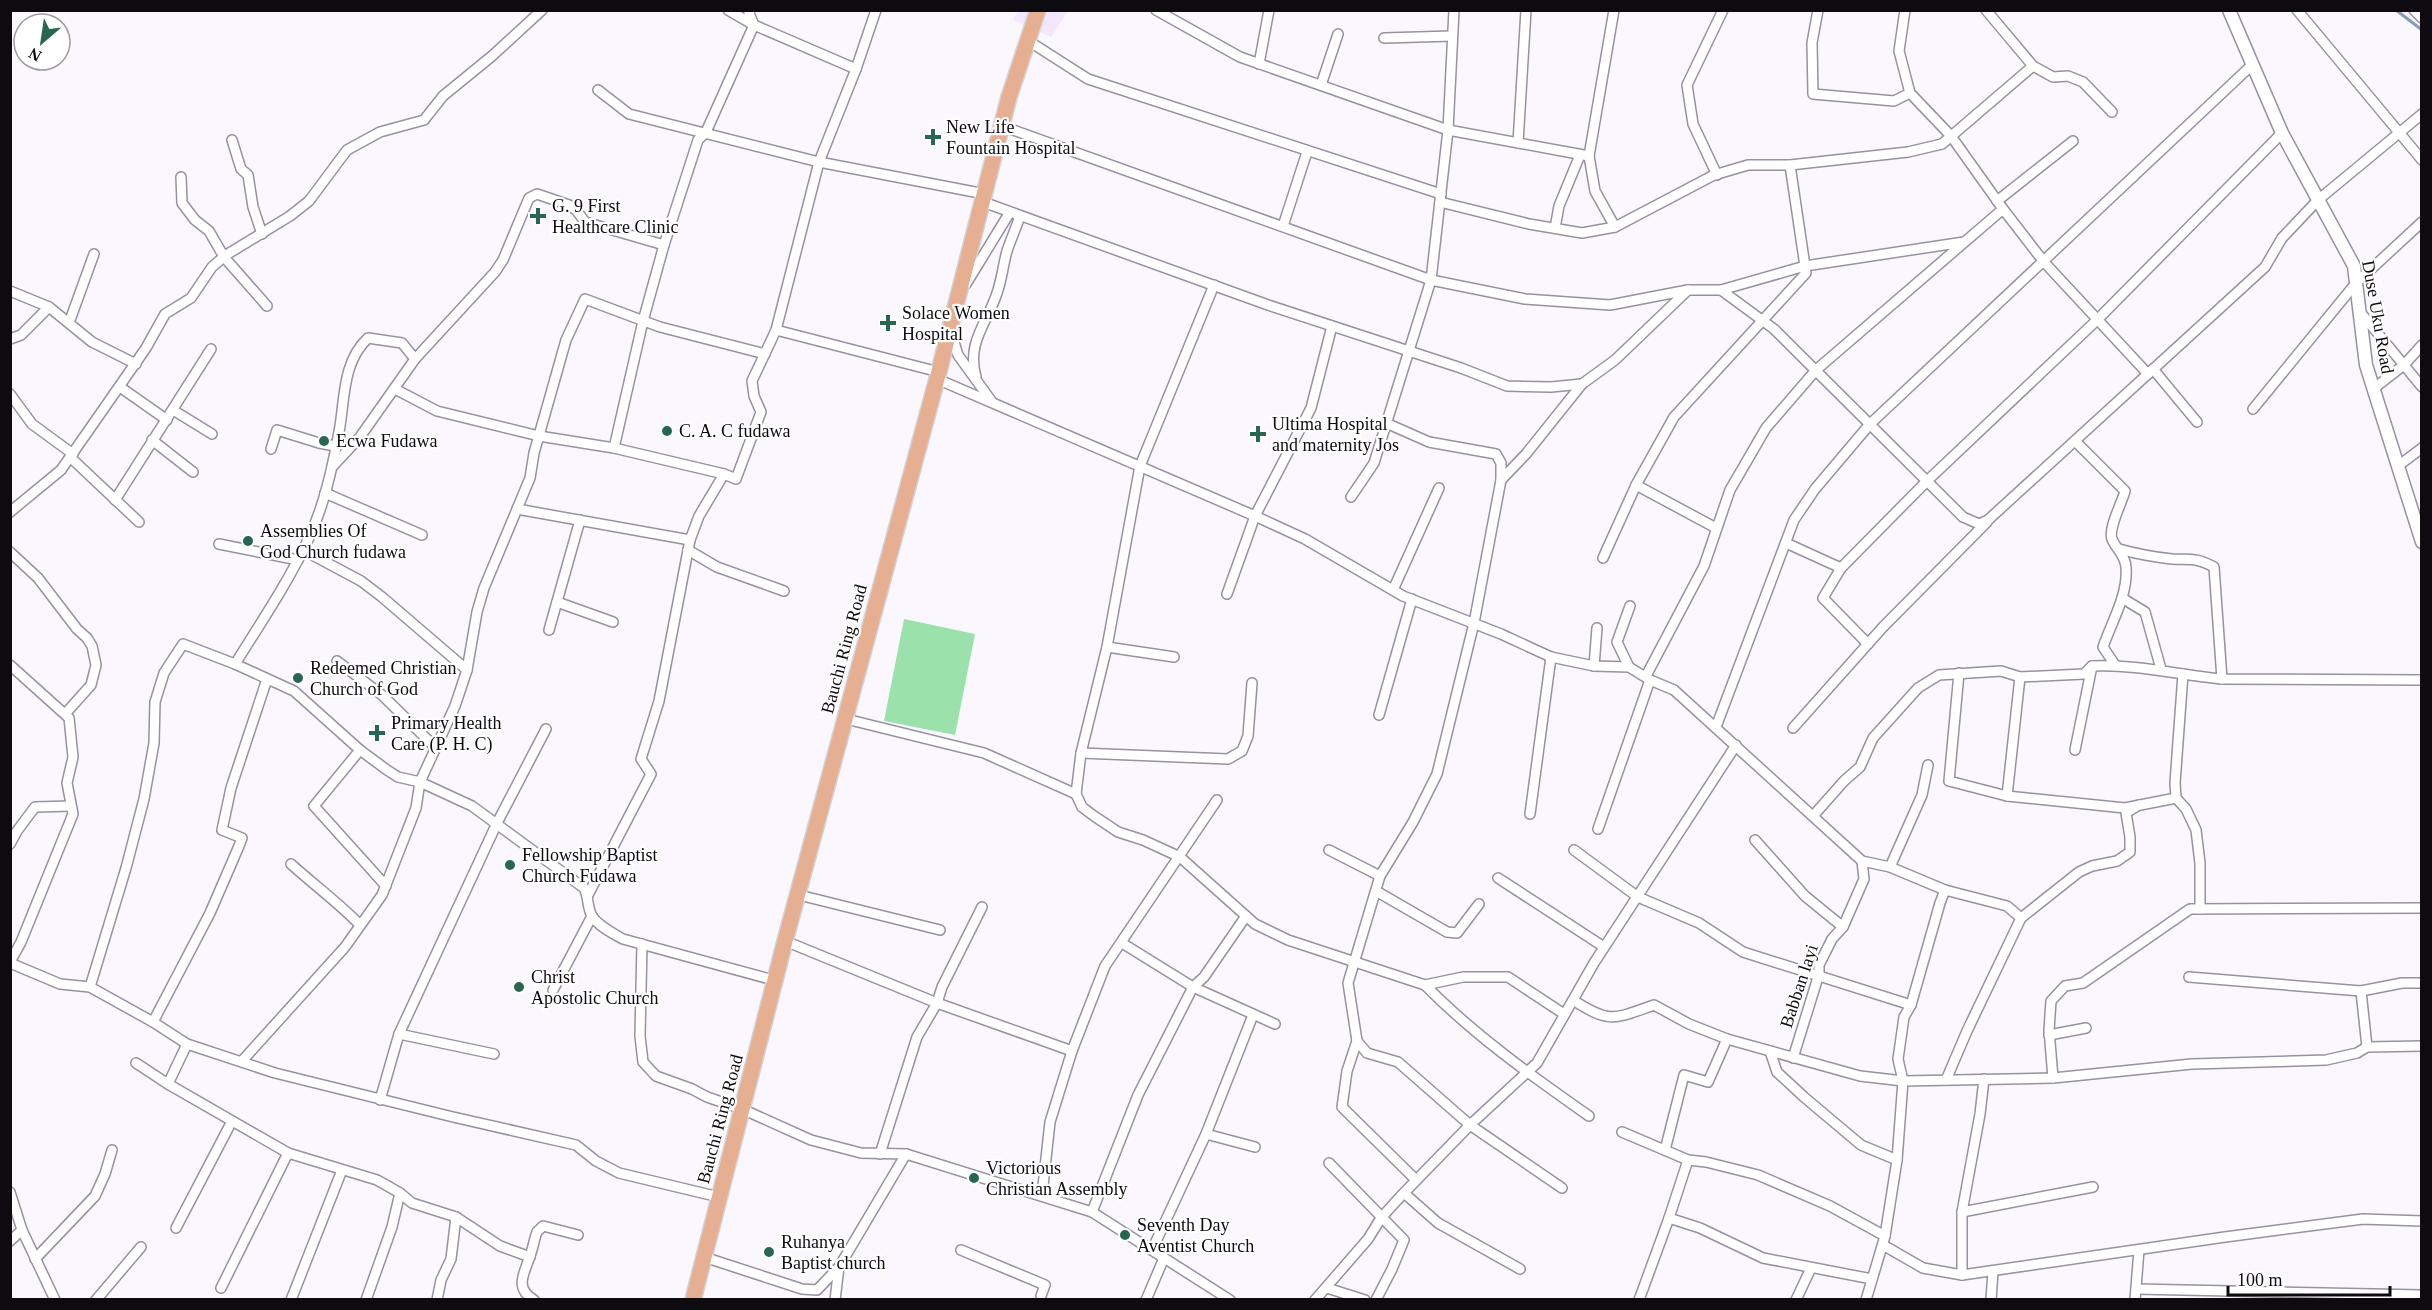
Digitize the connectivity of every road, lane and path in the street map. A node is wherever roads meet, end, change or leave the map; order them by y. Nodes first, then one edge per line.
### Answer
1 (542, 10) edge
2 (728, 10) edge
3 (750, 10) edge
4 (876, 10) edge
5 (1156, 10) edge
6 (1178, 10) edge
7 (1269, 10) edge
8 (1454, 10) edge
9 (1526, 10) edge
10 (1614, 10) edge
11 (1723, 10) edge
12 (1818, 10) edge
13 (1905, 10) edge
14 (1986, 10) edge
15 (2229, 10) edge
16 (2297, 10) edge
17 (2414, 10) edge
18 (1033, 12) edge
19 (2421, 18) edge
20 (1172, 21) junction
21 (754, 25) junction
22 (1338, 34) dead end
23 (1452, 36) junction
24 (1384, 38) dead end
25 (1027, 40) junction
26 (1260, 64) junction
27 (2253, 64) junction
28 (2033, 66) junction
29 (856, 69) junction
30 (1321, 85) junction
31 (598, 90) dead end
32 (1910, 93) junction
33 (2112, 112) dead end
34 (2421, 114) edge
35 (1002, 126) junction
36 (1448, 130) junction
37 (706, 132) junction
38 (2282, 133) junction
39 (2398, 135) junction
40 (1951, 136) junction
41 (232, 140) dead end
42 (2073, 141) dead end
43 (1518, 143) junction
44 (1307, 152) junction
45 (1585, 155) junction
46 (2421, 160) edge
47 (819, 162) junction
48 (1790, 165) junction
49 (1717, 175) junction
50 (181, 177) dead end
51 (984, 198) junction
52 (1440, 198) junction
53 (2318, 201) junction
54 (2000, 205) junction
55 (1010, 212) junction
56 (1020, 216) junction
57 (2421, 222) edge
58 (1283, 226) junction
59 (1615, 227) junction
60 (1555, 228) junction
61 (262, 234) junction
62 (1964, 242) junction
63 (664, 245) junction
64 (94, 254) dead end
65 (224, 257) junction
66 (2044, 262) junction
67 (1805, 266) junction
68 (1431, 280) junction
69 (2356, 284) junction
70 (1214, 285) junction
71 (1688, 290) junction
72 (1721, 290) junction
73 (10, 291) edge
74 (960, 293) junction
75 (267, 306) dead end
76 (49, 307) junction
77 (2361, 313) junction
78 (1762, 320) junction
79 (2097, 320) junction
80 (643, 321) junction
81 (69, 323) junction
82 (1332, 326) junction
83 (776, 330) junction
84 (950, 330) junction
85 (10, 339) edge
86 (2421, 345) edge
87 (211, 349) dead end
88 (1408, 351) junction
89 (765, 354) junction
90 (416, 359) junction
91 (136, 364) junction
92 (2404, 365) junction
93 (1816, 370) junction
94 (2151, 372) junction
95 (938, 376) junction
96 (976, 377) junction
97 (1582, 384) junction
98 (120, 387) junction
99 (2421, 387) edge
100 (395, 389) junction
101 (2373, 389) junction
102 (10, 394) edge
103 (993, 403) junction
104 (2253, 409) dead end
105 (173, 410) junction
106 (166, 420) junction
107 (2198, 422) dead end
108 (1386, 423) junction
109 (1870, 424) junction
110 (212, 434) dead end
111 (539, 436) junction
112 (152, 440) junction
113 (2075, 441) junction
114 (335, 446) junction
115 (2421, 447) edge
116 (614, 448) junction
117 (271, 449) dead end
118 (72, 456) junction
119 (333, 466) junction
120 (1140, 466) junction
121 (2398, 466) junction
122 (193, 471) dead end
123 (724, 474) junction
124 (1501, 480) junction
125 (1927, 481) junction
126 (1636, 485) junction
127 (1439, 488) dead end
128 (325, 493) junction
129 (1351, 497) dead end
130 (115, 500) junction
131 (517, 509) junction
132 (10, 512) edge
133 (1255, 516) junction
134 (580, 520) junction
135 (1988, 520) junction
136 (139, 522) dead end
137 (1716, 528) junction
138 (422, 535) dead end
139 (690, 540) junction
140 (2421, 542) edge
141 (1785, 543) junction
142 (219, 544) dead end
143 (2119, 549) junction
144 (303, 550) junction
145 (688, 550) junction
146 (10, 552) edge
147 (1603, 558) dead end
148 (298, 560) junction
149 (1841, 568) junction
150 (1393, 590) junction
151 (784, 591) dead end
152 (1227, 594) dead end
153 (2122, 598) junction
154 (1412, 599) junction
155 (557, 602) junction
156 (1630, 606) dead end
157 (613, 622) dead end
158 (1474, 623) junction
159 (1597, 628) dead end
160 (549, 630) dead end
161 (1868, 644) junction
162 (1107, 647) junction
163 (1174, 657) dead end
164 (1551, 657) junction
165 (337, 661) dead end
166 (235, 664) junction
167 (10, 665) edge
168 (2115, 665) junction
169 (1594, 666) junction
170 (2092, 666) junction
171 (1629, 668) junction
172 (2161, 669) junction
173 (467, 670) junction
174 (1959, 674) junction
175 (2183, 674) junction
176 (2020, 677) junction
177 (1648, 678) junction
178 (267, 679) junction
179 (2223, 680) junction
180 (2421, 680) edge
181 (1252, 683) dead end
182 (65, 714) junction
183 (1379, 715) dead end
184 (846, 719) junction
185 (1716, 727) junction
186 (1793, 728) dead end
187 (546, 729) dead end
188 (1736, 745) junction
189 (436, 748) junction
190 (360, 750) junction
191 (2075, 750) dead end
192 (1081, 753) junction
193 (1928, 765) dead end
194 (420, 782) junction
195 (1076, 794) junction
196 (2007, 796) junction
197 (2176, 798) junction
198 (1216, 800) dead end
199 (2139, 805) junction
200 (71, 806) junction
201 (1530, 814) dead end
202 (1813, 816) junction
203 (497, 823) junction
204 (1598, 829) dead end
205 (1755, 840) dead end
206 (10, 844) edge
207 (1329, 850) dead end
208 (1574, 850) dead end
209 (1179, 857) junction
210 (1862, 861) junction
211 (291, 864) dead end
212 (1890, 867) junction
213 (1380, 876) junction
214 (1498, 878) dead end
215 (386, 886) junction
216 (1945, 890) junction
217 (1376, 891) junction
218 (588, 895) junction
219 (799, 895) junction
220 (1638, 897) junction
221 (1479, 904) dead end
222 (982, 907) dead end
223 (2421, 908) edge
224 (2200, 909) junction
225 (592, 916) junction
226 (1246, 916) junction
227 (2021, 918) junction
228 (360, 925) junction
229 (1843, 927) junction
230 (940, 930) dead end
231 (10, 937) edge
232 (785, 941) junction
233 (21, 942) junction
234 (1122, 943) junction
235 (642, 944) junction
236 (1604, 947) junction
237 (1354, 962) junction
238 (10, 963) edge
239 (1819, 974) junction
240 (2189, 977) dead end
241 (777, 981) junction
242 (2421, 983) edge
243 (1425, 986) junction
244 (90, 987) junction
245 (1193, 987) junction
246 (553, 990) dead end
247 (2361, 992) junction
248 (1573, 1000) junction
249 (937, 1003) junction
250 (1911, 1005) junction
251 (1564, 1014) junction
252 (1252, 1016) junction
253 (153, 1022) junction
254 (1275, 1024) dead end
255 (2086, 1028) dead end
256 (399, 1034) junction
257 (2049, 1035) junction
258 (1727, 1039) junction
259 (1357, 1041) junction
260 (187, 1044) junction
261 (2421, 1046) edge
262 (2367, 1047) junction
263 (1072, 1051) junction
264 (1770, 1052) junction
265 (494, 1054) dead end
266 (1793, 1058) junction
267 (242, 1060) junction
268 (136, 1063) dead end
269 (1527, 1073) junction
270 (2053, 1078) junction
271 (1984, 1079) junction
272 (1946, 1080) junction
273 (1903, 1081) junction
274 (168, 1084) junction
275 (381, 1100) junction
276 (742, 1109) junction
277 (1589, 1116) dead end
278 (232, 1121) junction
279 (1470, 1125) junction
280 (1622, 1132) dead end
281 (1206, 1134) junction
282 (1255, 1147) dead end
283 (112, 1150) dead end
284 (1665, 1150) junction
285 (288, 1153) junction
286 (880, 1154) junction
287 (906, 1154) junction
288 (1688, 1160) junction
289 (1897, 1160) junction
290 (1329, 1163) dead end
291 (342, 1170) junction
292 (1416, 1180) junction
293 (2093, 1187) dead end
294 (1562, 1188) dead end
295 (10, 1191) edge
296 (400, 1192) junction
297 (1404, 1193) junction
298 (1042, 1195) junction
299 (719, 1197) junction
300 (1092, 1212) junction
301 (1962, 1212) junction
302 (456, 1217) junction
303 (1381, 1218) junction
304 (1670, 1218) junction
305 (2421, 1221) edge
306 (176, 1228) dead end
307 (22, 1230) junction
308 (578, 1235) dead end
309 (1884, 1240) junction
310 (10, 1241) edge
311 (141, 1247) dead end
312 (961, 1250) dead end
313 (1152, 1250) junction
314 (2139, 1250) junction
315 (530, 1257) junction
316 (704, 1257) junction
317 (1164, 1258) junction
318 (35, 1259) junction
319 (839, 1267) junction
320 (1811, 1268) junction
321 (1520, 1269) dead end
322 (1993, 1271) junction
323 (1962, 1275) junction
324 (1872, 1280) junction
325 (221, 1288) dead end
326 (1327, 1288) junction
327 (2136, 1289) junction
328 (2421, 1295) edge
329 (1043, 1298) edge
330 (56, 1299) edge
331 (96, 1299) edge
332 (291, 1299) edge
333 (366, 1299) edge
334 (437, 1299) edge
335 (534, 1299) edge
336 (693, 1299) edge
337 (836, 1299) edge
338 (1146, 1299) edge
339 (1230, 1299) edge
340 (1315, 1299) edge
341 (1365, 1299) edge
342 (1376, 1299) edge
343 (1639, 1299) edge
344 (1796, 1299) edge
345 (1866, 1299) edge
346 (1991, 1299) edge
347 (2135, 1299) edge

1 - 61 street
2 - 21 street
3 - 21 street
4 - 29 street
5 - 20 street
6 - 20 street
7 - 26 street
8 - 23 street
9 - 43 street
10 - 45 street
11 - 49 street
12 - 32 street
13 - 32 street
14 - 28 street
15 - 27 street, Duse Uku Road
16 - 39 street
17 - 19 street
18 - 25 main road, Bauchi Ring Road
20 - 26 street
21 - 29 street
21 - 37 street
22 - 30 street
23 - 24 street
23 - 36 street
25 - 35 main road, Bauchi Ring Road
25 - 44 street
26 - 30 street
27 - 38 street, Duse Uku Road
27 - 66 street
28 - 33 street
28 - 40 street
29 - 47 street
30 - 36 street
31 - 37 street
32 - 40 street
34 - 39 street
35 - 51 main road, Bauchi Ring Road
35 - 58 street
36 - 43 street
36 - 52 street
37 - 47 street
37 - 63 street
38 - 53 street, Duse Uku Road
38 - 79 street
39 - 46 street
39 - 53 street
40 - 48 street
40 - 54 street
41 - 61 street
42 - 54 street
43 - 45 street
44 - 52 street
44 - 58 street
45 - 59 street
45 - 60 street
47 - 51 street
47 - 83 street
48 - 49 street
48 - 67 street
49 - 59 street
50 - 65 street
51 - 55 street
51 - 74 main road, Bauchi Ring Road
52 - 60 street
52 - 68 street
53 - 69 street, Duse Uku Road
53 - 94 street
54 - 62 street
54 - 66 street
55 - 56 street
55 - 74 street
56 - 70 street
56 - 96 street
57 - 69 street
58 - 68 street
59 - 60 street
61 - 65 street
62 - 67 street
62 - 93 street
63 - 80 street
63 - 90 street
64 - 81 street
65 - 75 street
65 - 91 street
66 - 79 street
66 - 109 street
67 - 72 street
67 - 78 street
68 - 71 street
68 - 88 street
69 - 77 street, Duse Uku Road
69 - 104 street
70 - 82 street
70 - 120 street
71 - 72 street
71 - 97 street
72 - 78 street
73 - 76 street
74 - 84 main road, Bauchi Ring Road
76 - 81 street
76 - 85 street
77 - 92 street
77 - 101 street, Duse Uku Road
78 - 93 street
78 - 126 street
79 - 94 street
79 - 125 street
80 - 89 street
80 - 111 street
80 - 116 street
81 - 91 street
82 - 88 street
82 - 133 street
83 - 89 street
83 - 95 street
84 - 95 main road, Bauchi Ring Road
84 - 96 street
86 - 92 street
87 - 105 street
88 - 97 street
88 - 108 street
89 - 123 street
90 - 100 street
90 - 114 street
91 - 98 street
92 - 99 street
92 - 101 street
93 - 109 street
93 - 137 street
94 - 107 street
94 - 113 street
95 - 103 street
95 - 184 main road, Bauchi Ring Road
96 - 103 street
97 - 124 street
98 - 106 street
98 - 118 street
100 - 111 street
100 - 119 street
101 - 121 street, Duse Uku Road
102 - 118 street
103 - 120 street
105 - 106 street
105 - 110 street
106 - 112 street
108 - 124 street
108 - 129 street
109 - 125 street
109 - 141 street
111 - 116 street
111 - 131 street
112 - 122 street
112 - 130 street
113 - 135 street
113 - 143 street
114 - 117 street
114 - 119 street
115 - 121 street
116 - 123 street
118 - 130 street
118 - 132 street
119 - 128 street
120 - 133 street
120 - 162 street
121 - 140 street, Duse Uku Road
123 - 139 street
124 - 158 street
125 - 135 street
125 - 149 street
126 - 137 street
126 - 147 street
127 - 150 street
128 - 138 street
128 - 144 street
130 - 136 street
131 - 134 street
131 - 173 street
133 - 150 street
133 - 152 street
134 - 139 street
134 - 155 street
135 - 161 street
137 - 177 street
139 - 145 street
141 - 149 street
141 - 185 street
142 - 148 street
143 - 153 street
143 - 179 street
144 - 148 street
144 - 173 street
145 - 151 street
145 - 218 street
146 - 182 street
148 - 166 street
149 - 161 street
150 - 154 street
153 - 168 street
153 - 172 street
154 - 158 street
154 - 183 street
155 - 157 street
155 - 160 street
156 - 171 street
158 - 164 street
158 - 213 street
159 - 169 street
161 - 186 street
162 - 163 street
162 - 192 street
164 - 169 street
164 - 201 street
165 - 189 street
166 - 178 street
166 - 244 street
167 - 182 street
168 - 170 street
168 - 172 street
169 - 171 street
170 - 176 street
170 - 191 street
171 - 177 street
172 - 175 street
173 - 189 street
174 - 176 street
174 - 196 street
174 - 202 street
175 - 179 street
175 - 197 street
176 - 196 street
177 - 185 street
177 - 204 street
178 - 190 street
178 - 253 street
179 - 180 street
181 - 192 street
182 - 200 street
184 - 195 street
184 - 219 main road, Bauchi Ring Road
185 - 188 street
187 - 203 street
188 - 202 street
188 - 220 street
189 - 194 street
190 - 194 street
190 - 215 street
192 - 195 street
193 - 212 street
194 - 203 street
194 - 215 street
195 - 209 street
196 - 199 street
197 - 199 street
197 - 224 street
198 - 209 street
199 - 227 street
200 - 206 street
200 - 233 street
202 - 210 street
203 - 218 street
203 - 256 street
205 - 229 street
207 - 213 street
208 - 220 street
209 - 226 street
209 - 234 street
210 - 212 street
210 - 229 street, Babban layi
211 - 228 street
212 - 216 street
213 - 217 street
214 - 236 street
215 - 228 street
216 - 227 street
216 - 250 street
217 - 221 street
217 - 237 street
218 - 225 street
219 - 230 street
219 - 232 main road, Bauchi Ring Road
220 - 236 street
220 - 239 street
222 - 249 street
223 - 224 street
224 - 257 street
225 - 235 street
225 - 246 street
226 - 237 street
226 - 245 street
227 - 272 street
228 - 267 street
229 - 239 street, Babban layi
231 - 233 street
232 - 241 main road, Bauchi Ring Road
232 - 249 street
233 - 238 street
234 - 245 street
234 - 263 street
235 - 241 street
235 - 276 street
236 - 248 street
237 - 243 street
237 - 259 street
238 - 244 street
239 - 250 street
239 - 266 street, Babban layi
240 - 247 street
241 - 276 main road, Bauchi Ring Road
242 - 247 street
243 - 251 street
243 - 269 street
244 - 253 street
245 - 252 street
245 - 300 street
247 - 262 street
248 - 251 street
248 - 258 street
249 - 263 street
249 - 286 street
250 - 273 street
251 - 269 street
252 - 254 street
252 - 281 street
253 - 260 street
255 - 257 street
256 - 265 street
256 - 275 street
257 - 270 street
258 - 264 street
258 - 284 street
259 - 279 street
259 - 292 street
260 - 267 street
260 - 274 street
261 - 262 street
262 - 270 street
263 - 298 street
264 - 266 street
264 - 289 street
266 - 273 street
267 - 275 street
268 - 274 street
269 - 277 street
269 - 279 street
270 - 271 street
271 - 272 street
271 - 301 street
272 - 273 street
273 - 289 street
274 - 278 street
275 - 299 street
276 - 286 street
276 - 299 main road, Bauchi Ring Road
278 - 285 street
278 - 306 street
279 - 292 street
279 - 294 street
280 - 284 street
281 - 282 street
281 - 313 street
283 - 318 street
284 - 288 street
285 - 291 street
285 - 325 street
286 - 287 street
287 - 298 street
287 - 319 street
288 - 304 street
288 - 309 street
289 - 309 street
290 - 303 street
291 - 296 street
291 - 332 street
292 - 297 street
293 - 301 street
295 - 307 street
296 - 302 street
296 - 333 street
297 - 303 street
297 - 321 street
298 - 300 street
299 - 316 main road, Bauchi Ring Road
300 - 313 street
301 - 323 street
302 - 315 street
302 - 334 street
303 - 326 street
303 - 342 street
304 - 320 street
304 - 343 street
305 - 314 street
307 - 310 street
307 - 318 street
308 - 315 street
309 - 323 street
309 - 324 street
311 - 331 street
312 - 329 street
313 - 317 street
314 - 322 street
314 - 327 street
315 - 335 street
316 - 319 street
316 - 336 main road, Bauchi Ring Road
317 - 338 street
317 - 339 street
318 - 330 street
319 - 337 street
320 - 324 street
320 - 344 street
322 - 323 street
322 - 346 street
324 - 345 street
326 - 340 street
326 - 341 street
327 - 328 street
327 - 347 street

